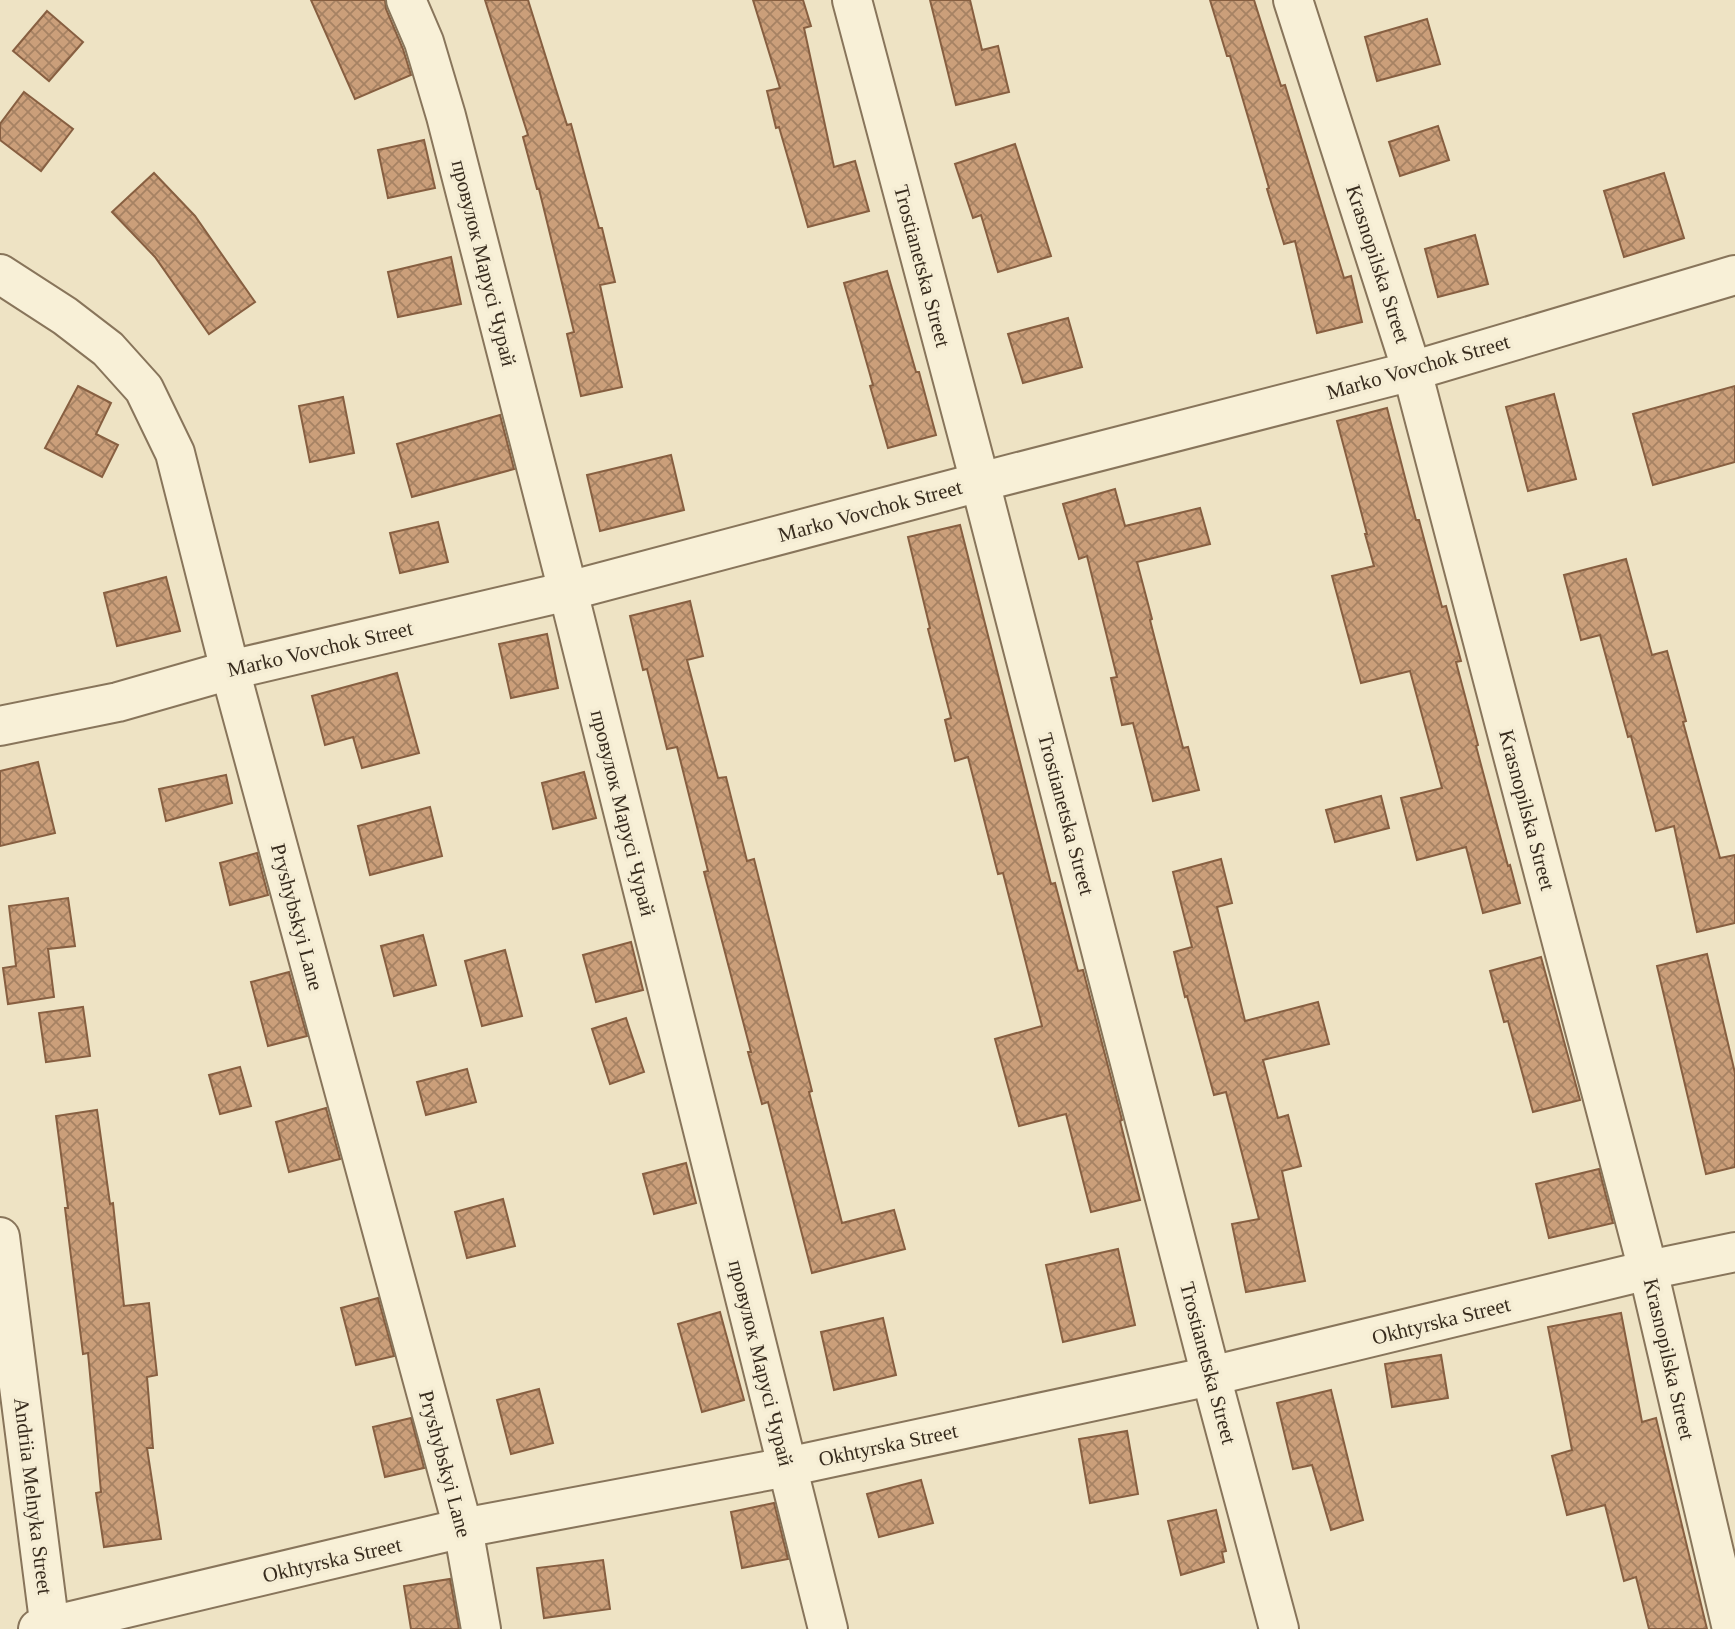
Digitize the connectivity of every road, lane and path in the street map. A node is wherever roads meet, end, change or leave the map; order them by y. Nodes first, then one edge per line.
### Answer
1 (406, 0) edge
2 (852, 0) edge
3 (1293, 0) edge
4 (0, 274) edge
5 (1735, 275) edge
6 (1412, 371) junction
7 (980, 482) junction
8 (568, 591) junction
9 (230, 670) junction
10 (0, 726) edge
11 (0, 1237) edge
12 (1735, 1252) edge
13 (1648, 1270) junction
14 (1211, 1376) junction
15 (787, 1467) junction
16 (463, 1528) junction
17 (46, 1628) edge
18 (481, 1629) edge
19 (828, 1629) edge
20 (1279, 1629) edge
21 (1732, 1629) edge

1 - 8 street, провулок Марусі Чурай
2 - 7 street, Trostianetska Street
3 - 6 street, Krasnopilska Street
4 - 9 street, Pryshybskyi Lane
5 - 6 street, Marko Vovchok Street
6 - 7 street, Marko Vovchok Street
6 - 13 street, Krasnopilska Street
7 - 8 street, Marko Vovchok Street
7 - 14 street, Trostianetska Street
8 - 9 street, Marko Vovchok Street
8 - 15 street, провулок Марусі Чурай
9 - 10 street, Marko Vovchok Street
9 - 16 street, Pryshybskyi Lane
11 - 17 street, Andriia Melnyka Street
12 - 13 street, Okhtyrska Street
13 - 14 street, Okhtyrska Street
13 - 21 street, Krasnopilska Street
14 - 15 street, Okhtyrska Street
14 - 20 street, Trostianetska Street
15 - 16 street, Okhtyrska Street
15 - 19 street, провулок Марусі Чурай
16 - 17 street, Okhtyrska Street
16 - 18 street, Pryshybskyi Lane

